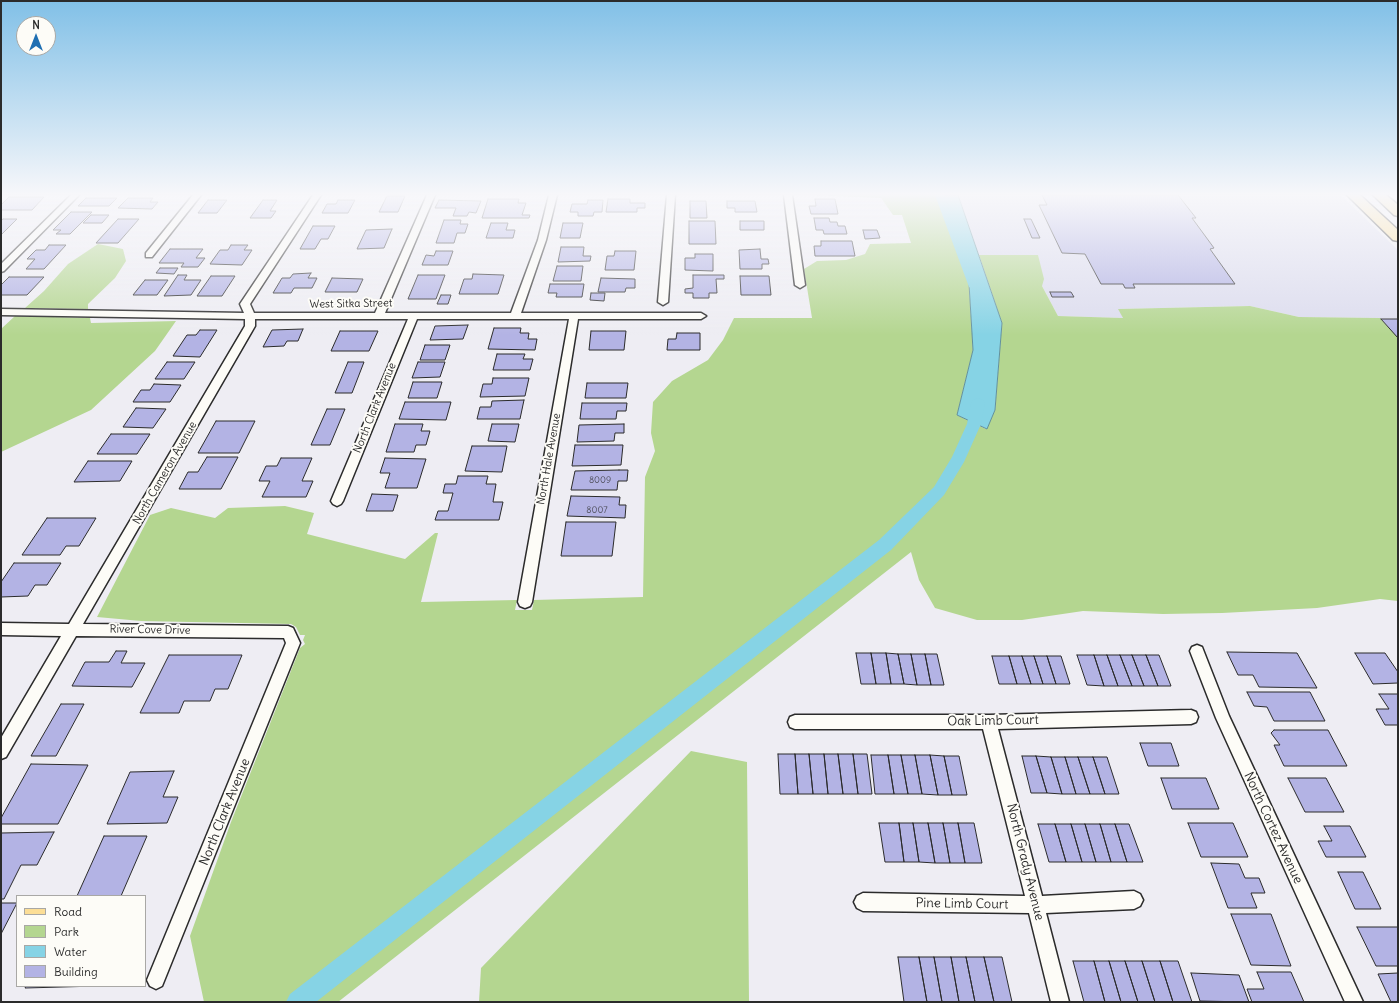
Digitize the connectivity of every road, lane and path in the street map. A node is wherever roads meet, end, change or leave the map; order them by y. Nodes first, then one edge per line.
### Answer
1 (28, 242) edge
2 (160, 242) edge
3 (286, 242) edge
4 (411, 242) edge
5 (541, 242) edge
6 (668, 242) edge
7 (794, 242) edge
8 (150, 255) dead end
9 (1, 269) edge
10 (800, 285) dead end
11 (664, 302) dead end
12 (1, 312) edge
13 (379, 315) junction
14 (414, 315) junction
15 (250, 316) junction
16 (514, 316) junction
17 (574, 316) junction
18 (701, 316) dead end
19 (337, 501) dead end
20 (525, 602) dead end
21 (1, 629) edge
22 (74, 629) junction
23 (293, 644) joint
24 (1197, 651) dead end
25 (1191, 717) dead end
26 (795, 722) dead end
27 (989, 722) junction
28 (1, 752) edge
29 (1134, 900) dead end
30 (863, 902) dead end
31 (1036, 905) junction
32 (156, 980) dead end
33 (1060, 1002) edge
34 (1354, 1002) edge

1 - 9 street
2 - 8 street
3 - 15 street, North Cameron Avenue
4 - 13 street
5 - 16 street
6 - 11 street
7 - 10 street
12 - 15 street, West Sitka Street
13 - 14 street, West Sitka Street
13 - 15 street, West Sitka Street
14 - 16 street, West Sitka Street
14 - 19 street, North Clark Avenue
15 - 22 street, North Cameron Avenue
16 - 17 street, West Sitka Street
17 - 18 street, West Sitka Street
17 - 20 street, North Hale Avenue
21 - 22 street, River Cove Drive
22 - 23 street, River Cove Drive
22 - 28 street, North Cameron Avenue
23 - 32 street, North Clark Avenue
24 - 34 street, North Cortez Avenue
25 - 27 street, Oak Limb Court
26 - 27 street, Oak Limb Court
27 - 31 street, North Grady Avenue
29 - 31 street, Pine Limb Court
30 - 31 street, Pine Limb Court
31 - 33 street, North Grady Avenue

